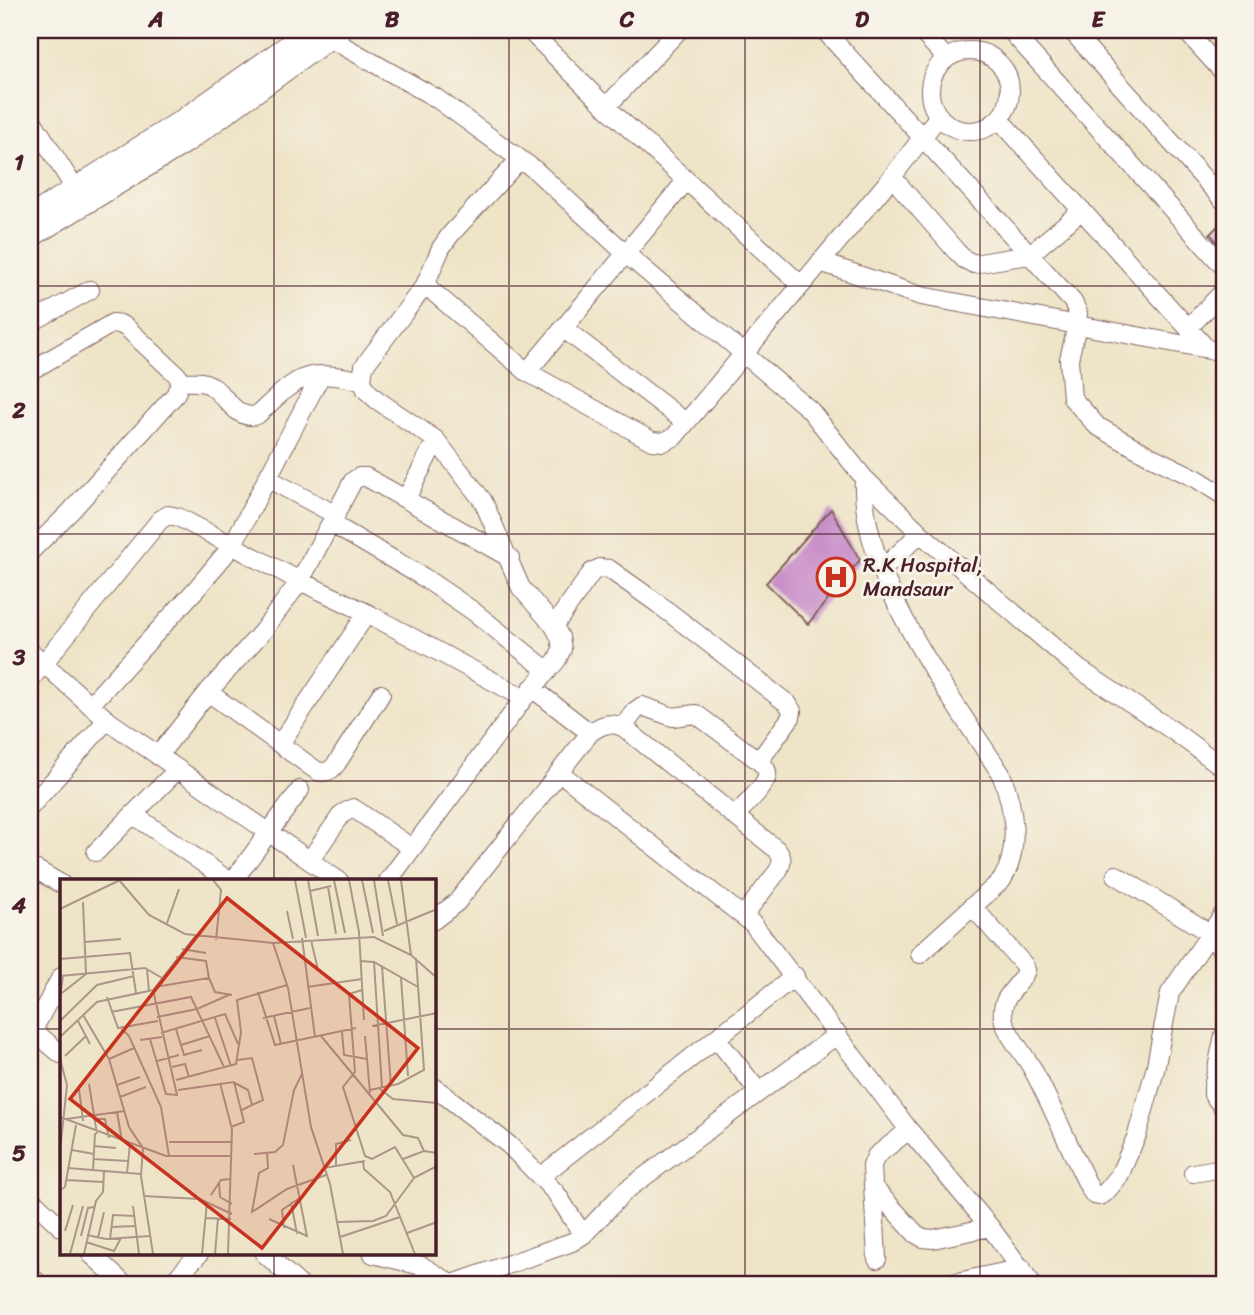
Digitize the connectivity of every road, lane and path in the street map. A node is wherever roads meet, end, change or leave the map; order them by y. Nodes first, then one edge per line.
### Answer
1 (528, 30) edge
2 (679, 30) edge
3 (824, 30) edge
4 (920, 30) edge
5 (1070, 30) edge
6 (1185, 30) edge
7 (1015, 32) edge
8 (327, 33) edge
9 (946, 58) junction
10 (995, 58) junction
11 (1224, 73) edge
12 (606, 107) junction
13 (30, 117) edge
14 (938, 117) junction
15 (999, 119) junction
16 (922, 138) junction
17 (520, 159) junction
18 (892, 177) junction
19 (686, 180) junction
20 (80, 197) junction
21 (1224, 201) edge
22 (1082, 210) junction
23 (30, 218) edge
24 (30, 236) edge
25 (625, 253) junction
26 (1029, 255) junction
27 (820, 262) junction
28 (1224, 267) edge
29 (425, 285) junction
30 (801, 285) junction
31 (90, 290) dead end
32 (1224, 291) edge
33 (30, 323) edge
34 (1077, 326) junction
35 (1189, 327) junction
36 (563, 328) junction
37 (1216, 351) edge
38 (743, 352) junction
39 (30, 370) edge
40 (527, 372) junction
41 (321, 375) junction
42 (362, 380) junction
43 (181, 382) junction
44 (685, 422) junction
45 (436, 440) junction
46 (267, 478) junction
47 (864, 478) junction
48 (1224, 496) edge
49 (406, 499) junction
50 (334, 520) junction
51 (920, 533) junction
52 (232, 546) junction
53 (30, 552) edge
54 (510, 558) junction
55 (881, 570) junction
56 (300, 581) junction
57 (367, 613) junction
58 (554, 626) junction
59 (30, 651) edge
60 (44, 666) junction
61 (548, 671) junction
62 (30, 680) edge
63 (208, 692) junction
64 (528, 693) junction
65 (381, 694) dead end
66 (90, 705) junction
67 (107, 720) junction
68 (623, 727) junction
69 (590, 733) junction
70 (280, 744) junction
71 (158, 756) junction
72 (759, 761) junction
73 (1224, 768) edge
74 (177, 770) junction
75 (559, 772) junction
76 (300, 790) dead end
77 (30, 807) edge
78 (134, 815) junction
79 (735, 816) junction
80 (269, 831) junction
81 (412, 848) junction
82 (96, 852) dead end
83 (310, 860) junction
84 (30, 869) edge
85 (1116, 875) dead end
86 (228, 879) edge
87 (233, 879) edge
88 (336, 879) edge
89 (389, 879) edge
90 (60, 883) edge
91 (972, 906) junction
92 (1224, 913) edge
93 (744, 915) junction
94 (436, 918) edge
95 (1212, 934) junction
96 (920, 954) dead end
97 (1224, 954) edge
98 (795, 976) junction
99 (60, 979) edge
100 (31, 1029) edge
101 (838, 1034) junction
102 (1224, 1035) edge
103 (716, 1038) junction
104 (60, 1053) edge
105 (436, 1089) edge
106 (759, 1092) junction
107 (1224, 1108) edge
108 (909, 1130) junction
109 (1224, 1168) edge
110 (1193, 1173) dead end
111 (540, 1177) junction
112 (873, 1187) junction
113 (30, 1198) edge
114 (60, 1226) edge
115 (990, 1227) junction
116 (583, 1235) junction
117 (93, 1256) edge
118 (197, 1256) edge
119 (267, 1256) edge
120 (381, 1256) edge
121 (877, 1259) dead end
122 (1022, 1268) junction
123 (30, 1275) edge
124 (40, 1285) edge
125 (125, 1285) edge
126 (170, 1285) edge
127 (300, 1285) edge
128 (452, 1285) edge
129 (944, 1285) edge
130 (1033, 1285) edge

1 - 12 street
2 - 12 street
3 - 16 street
4 - 9 street
5 - 21 street
6 - 11 street
7 - 10 street
7 - 28 street
8 - 17 street
8 - 20 main road
9 - 10 street
9 - 14 street
10 - 15 street
12 - 19 street
13 - 20 street
14 - 15 street
14 - 16 street
15 - 22 street
16 - 18 street
16 - 26 street
17 - 25 street
17 - 29 street
18 - 26 street
18 - 27 street
19 - 25 street
19 - 30 street
20 - 23 main road
20 - 24 main road
22 - 26 street
22 - 35 street
25 - 36 street
25 - 38 street
26 - 34 street
27 - 30 street
27 - 34 street
29 - 40 street
29 - 42 street
30 - 38 street
31 - 33 street
32 - 35 street
34 - 37 street
34 - 48 street
35 - 37 street
36 - 40 street
36 - 44 street
38 - 44 street
38 - 47 street
39 - 43 street
40 - 44 street
41 - 42 street
41 - 43 street
41 - 46 street
42 - 45 street
43 - 53 street
45 - 49 street
45 - 54 street
46 - 50 street
46 - 52 street
47 - 51 street
47 - 55 street
49 - 50 street
49 - 54 street
50 - 56 street
50 - 61 street
51 - 55 street
51 - 73 street
52 - 56 street
52 - 60 street
52 - 66 street
54 - 58 street
55 - 91 street
56 - 57 street
56 - 63 street
57 - 64 street
57 - 70 street
58 - 61 street
58 - 72 street
59 - 60 street
60 - 62 street
60 - 66 street
61 - 64 street
63 - 70 street
63 - 71 street
64 - 69 street
64 - 81 street
65 - 70 street
66 - 67 street
67 - 71 street
67 - 77 street
68 - 69 street
68 - 72 street
68 - 79 street
69 - 75 street
71 - 74 street
72 - 79 street
74 - 78 street
74 - 80 street
75 - 93 street
75 - 94 street
76 - 80 street
78 - 82 street
78 - 86 street
79 - 93 street
80 - 83 street
80 - 87 street
81 - 83 street
81 - 89 street
83 - 88 street
84 - 90 street
85 - 95 street
91 - 95 street
91 - 96 street
92 - 95 street
93 - 98 street
95 - 97 street
98 - 101 street
98 - 103 street
99 - 100 street
100 - 104 street
101 - 106 street
101 - 108 street
102 - 107 street
103 - 106 street
103 - 111 street
105 - 111 street
106 - 116 street
108 - 112 street
108 - 115 street
109 - 110 street
111 - 116 street
112 - 115 street
112 - 121 street
113 - 114 street
115 - 122 street
116 - 128 street
117 - 125 street
118 - 126 street
119 - 127 street
120 - 128 street
122 - 129 street
122 - 130 street
123 - 124 street

